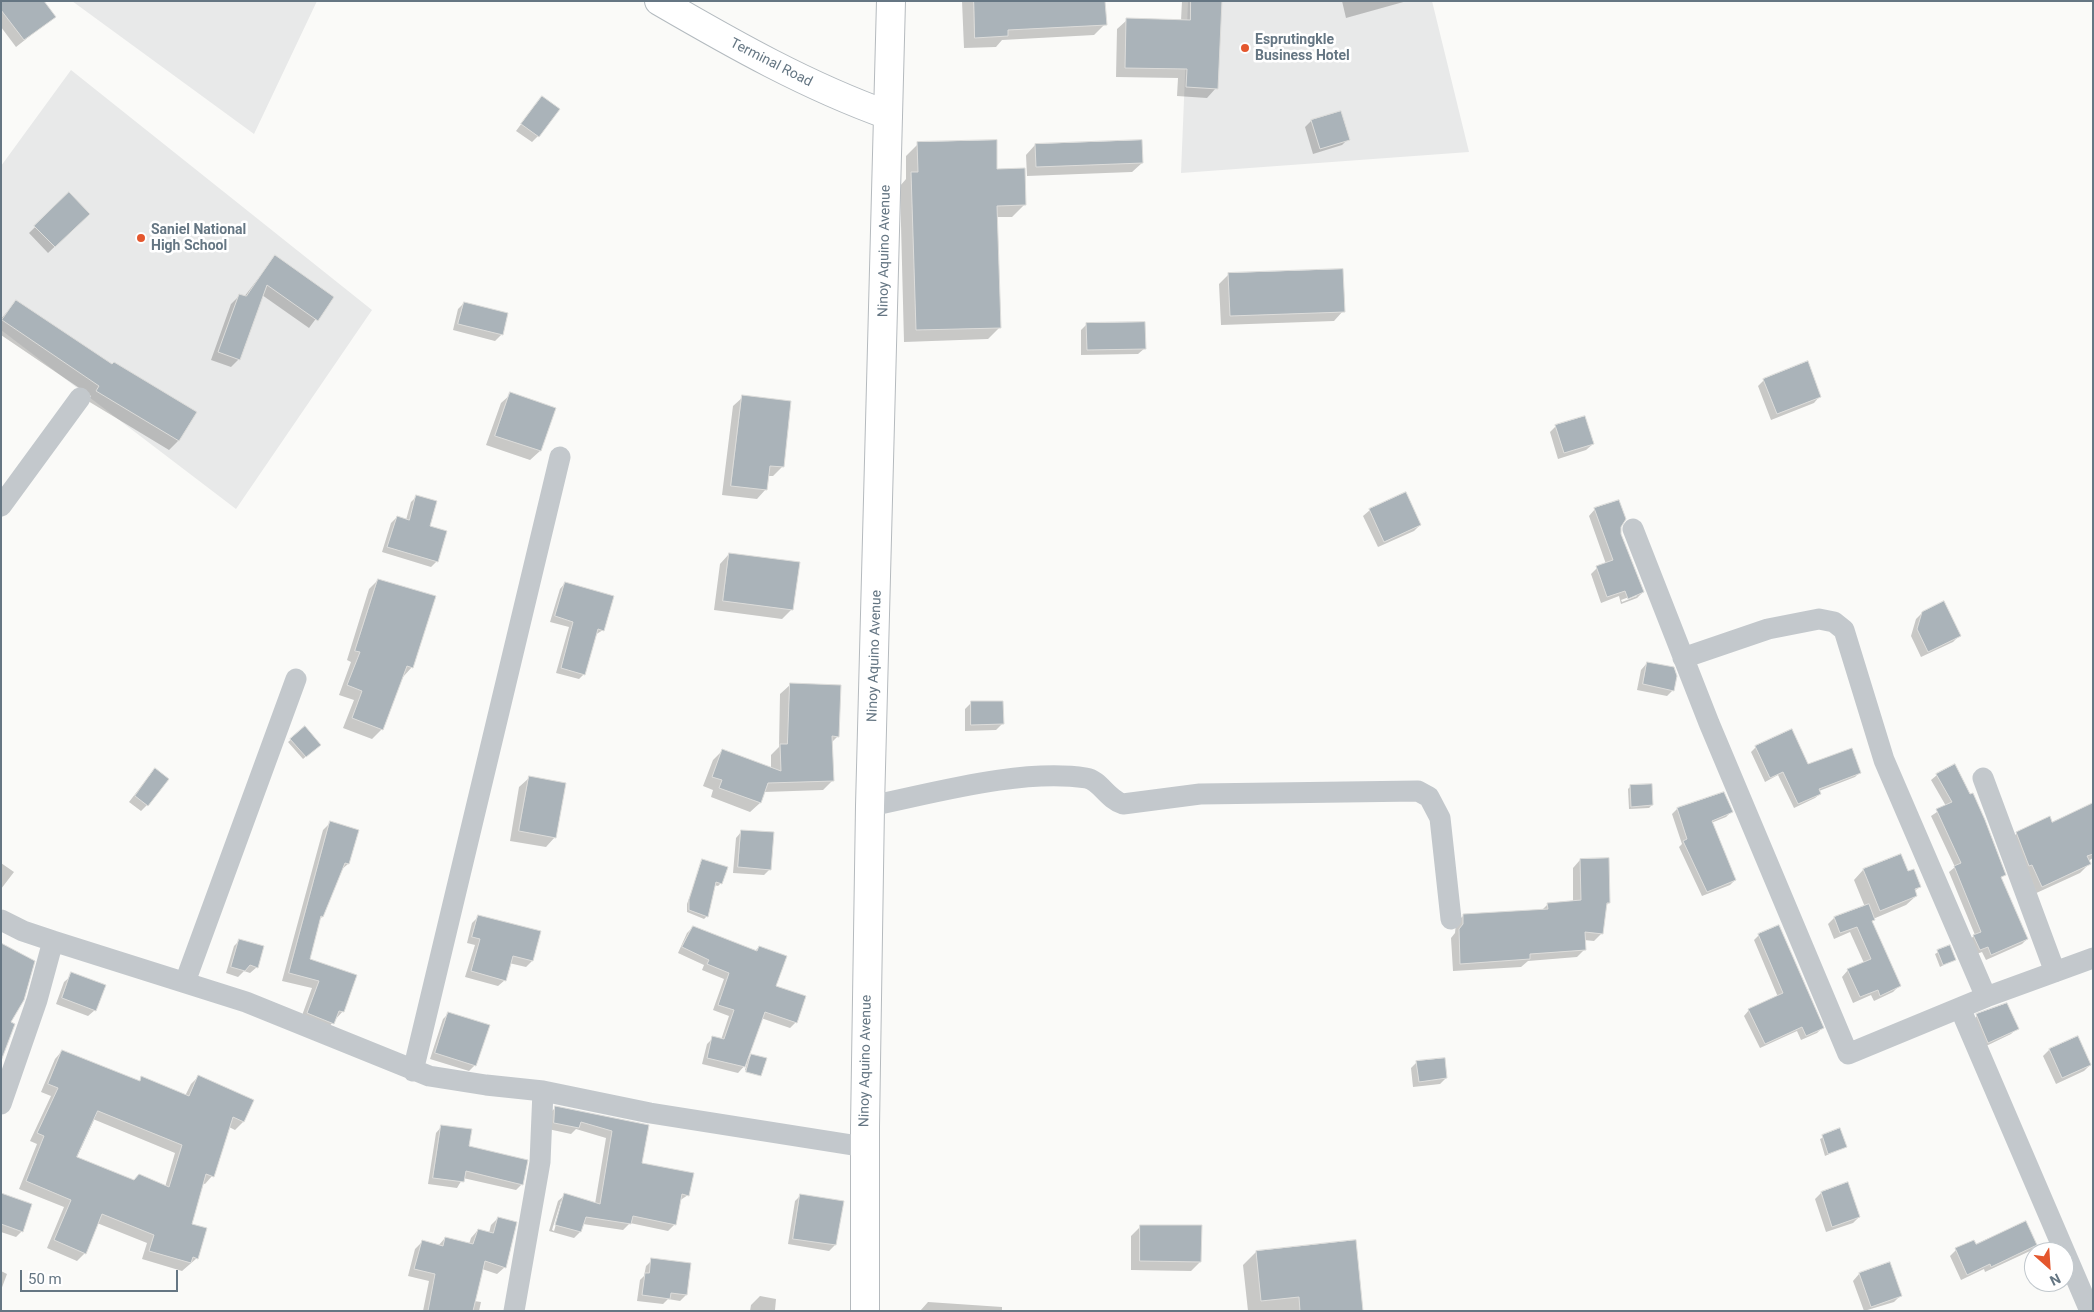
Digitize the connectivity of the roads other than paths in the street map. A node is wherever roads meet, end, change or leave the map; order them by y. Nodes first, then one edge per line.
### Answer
1 (659, 1) edge
2 (891, 1) edge
3 (888, 115) junction
4 (80, 398) dead end
5 (560, 457) dead end
6 (1, 506) edge
7 (1633, 529) dead end
8 (1683, 658) junction
9 (296, 679) dead end
10 (1983, 778) dead end
11 (870, 806) junction
12 (1451, 919) dead end
13 (1, 920) edge
14 (53, 941) junction
15 (2093, 958) edge
16 (2055, 972) junction
17 (185, 982) junction
18 (1986, 997) junction
19 (1960, 1008) junction
20 (413, 1071) junction
21 (543, 1091) junction
22 (1, 1104) edge
23 (865, 1147) junction
24 (514, 1311) edge
25 (865, 1311) edge
26 (2090, 1311) edge

1 - 3 main road, Terminal Road
2 - 3 main road, Ninoy Aquino Avenue
3 - 11 main road, Ninoy Aquino Avenue
4 - 6 street
5 - 20 street
7 - 8 street
8 - 18 street
8 - 19 street
9 - 17 street
10 - 16 street
11 - 12 street
11 - 23 main road, Ninoy Aquino Avenue
13 - 14 street
14 - 17 street
14 - 22 street
15 - 16 street
16 - 18 street
17 - 20 street
18 - 19 street
19 - 26 street
20 - 21 street
21 - 23 street
21 - 24 street
23 - 25 main road, Ninoy Aquino Avenue

